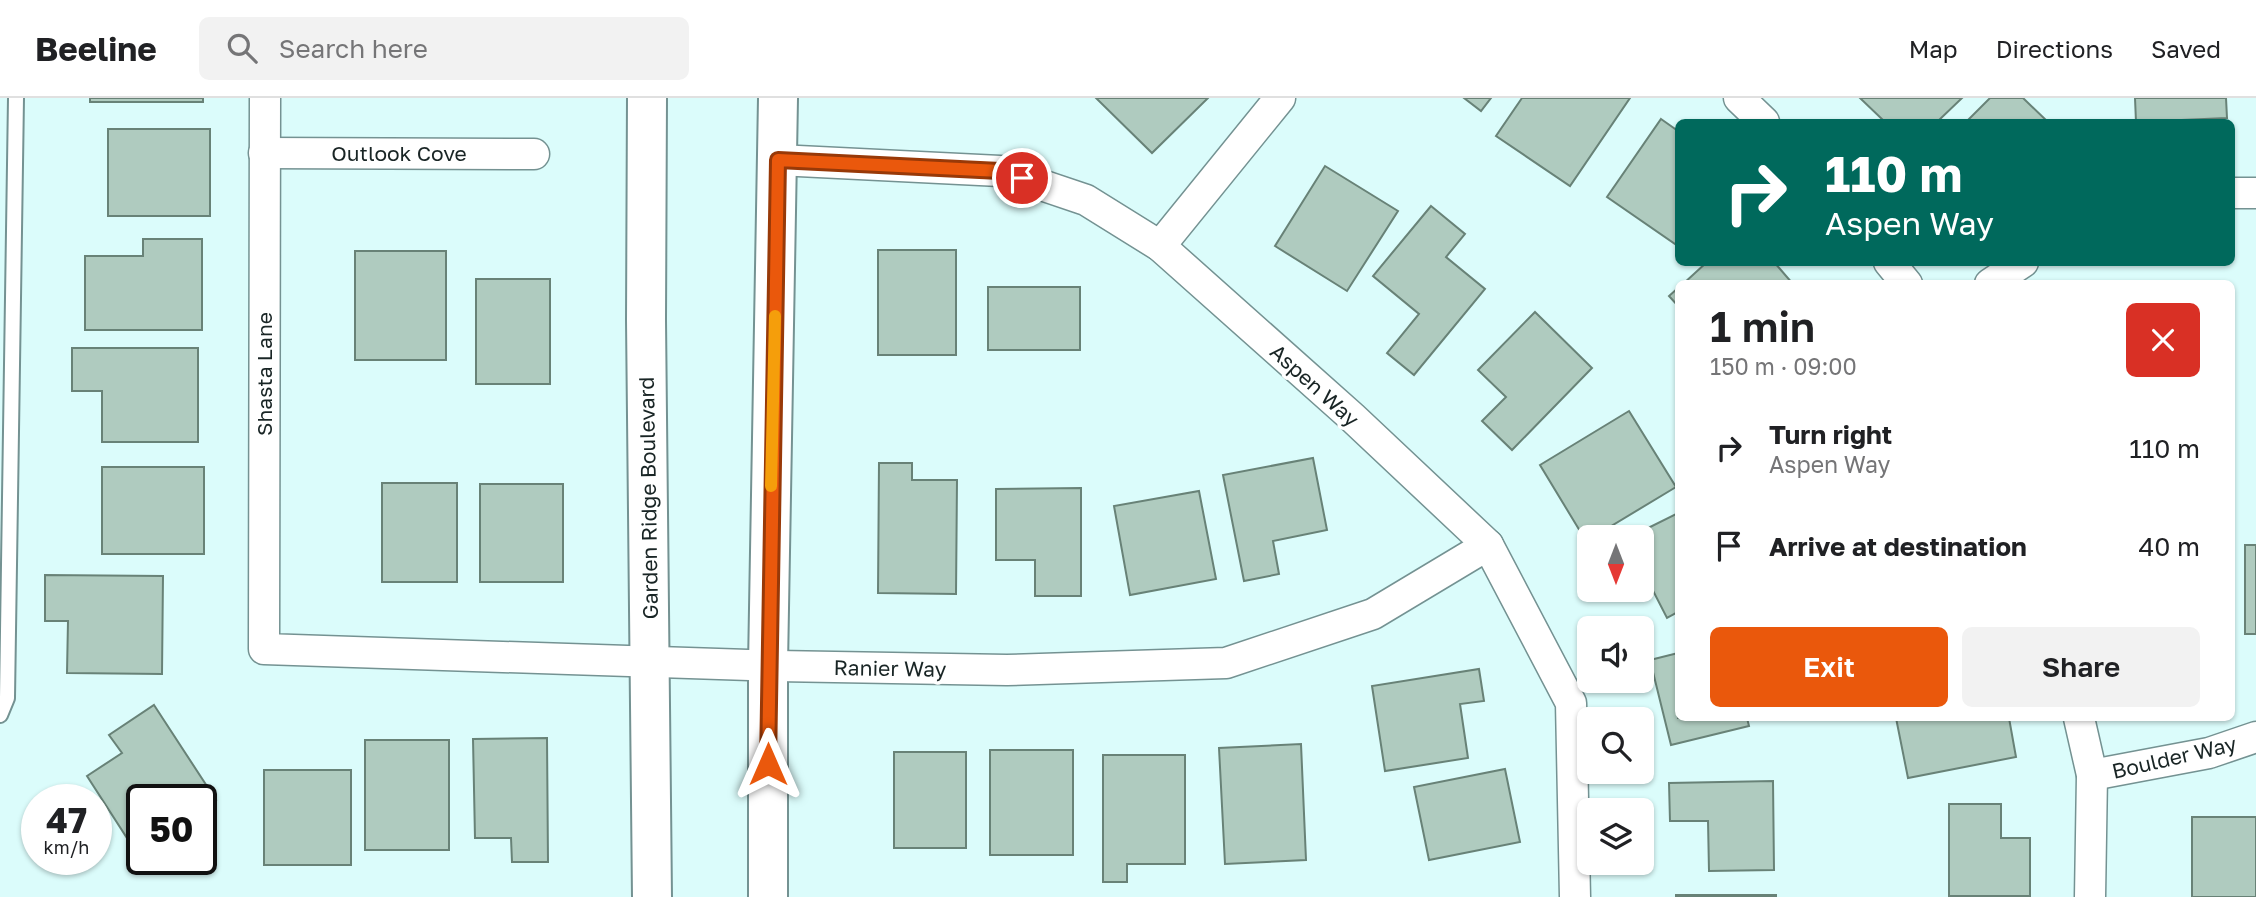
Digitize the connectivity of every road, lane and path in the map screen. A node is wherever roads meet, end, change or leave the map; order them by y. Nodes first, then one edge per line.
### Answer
1 (16, 98) edge
2 (265, 98) edge
3 (647, 98) edge
4 (778, 98) edge
5 (1280, 98) edge
6 (1739, 98) edge
7 (1761, 119) edge
8 (264, 153) junction
9 (534, 154) dead end
10 (778, 160) junction
11 (2235, 192) edge
12 (2256, 193) edge
13 (1160, 246) junction
14 (1892, 266) edge
15 (2017, 266) edge
16 (1904, 280) edge
17 (1996, 280) edge
18 (1488, 545) junction
19 (264, 649) joint
20 (650, 661) junction
21 (768, 665) junction
22 (0, 715) edge
23 (2080, 721) edge
24 (2256, 737) edge
25 (2092, 775) junction
26 (652, 897) edge
27 (768, 897) edge
28 (1576, 897) edge
29 (2090, 897) edge

1 - 22 lane
2 - 8 street, Shasta Lane
3 - 20 main road, Garden Ridge Boulevard
4 - 10 main road
5 - 13 street
6 - 7 street
8 - 9 street, Outlook Cove
8 - 19 street, Shasta Lane
10 - 13 street, Aspen Way
10 - 21 main road
11 - 12 street
13 - 18 street, Aspen Way
14 - 16 street
15 - 17 street
18 - 21 street, Ranier Way
18 - 28 street, Aspen Way
19 - 20 street, Ranier Way
20 - 21 street, Ranier Way
20 - 26 main road, Garden Ridge Boulevard
21 - 27 main road
23 - 25 street
24 - 25 street, Boulder Way
25 - 29 street

